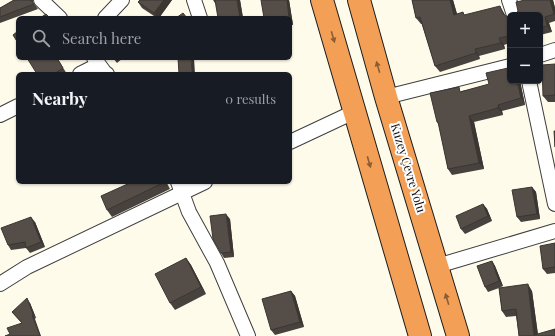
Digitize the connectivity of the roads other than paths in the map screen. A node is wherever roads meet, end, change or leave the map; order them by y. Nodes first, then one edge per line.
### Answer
1 (41, 0) edge
2 (122, 0) edge
3 (194, 0) edge
4 (322, 0) edge
5 (359, 0) edge
6 (509, 0) edge
7 (513, 12) edge
8 (58, 16) edge
9 (107, 16) edge
10 (199, 16) edge
11 (555, 50) edge
12 (543, 54) edge
13 (100, 66) edge
14 (507, 67) edge
15 (85, 72) edge
16 (530, 84) edge
17 (386, 97) junction
18 (16, 107) edge
19 (354, 112) junction
20 (0, 115) edge
21 (292, 141) edge
22 (194, 184) edge
23 (180, 187) edge
24 (555, 204) edge
25 (555, 231) edge
26 (437, 266) junction
27 (0, 284) edge
28 (248, 336) edge
29 (420, 336) edge
30 (458, 336) edge

1 - 8 street
2 - 9 street
3 - 10 street
4 -> 19 highway
17 -> 5 highway, Kuzey Çevre Yolu
6 - 7 street
11 - 12 street
13 - 15 street
14 - 17 street
16 - 24 street
17 - 26 highway, Kuzey Çevre Yolu
18 - 20 street
19 - 21 street
19 -> 29 highway
22 - 23 street
23 - 27 street
23 - 28 street
25 - 26 street
30 -> 26 highway, Kuzey Çevre Yolu

